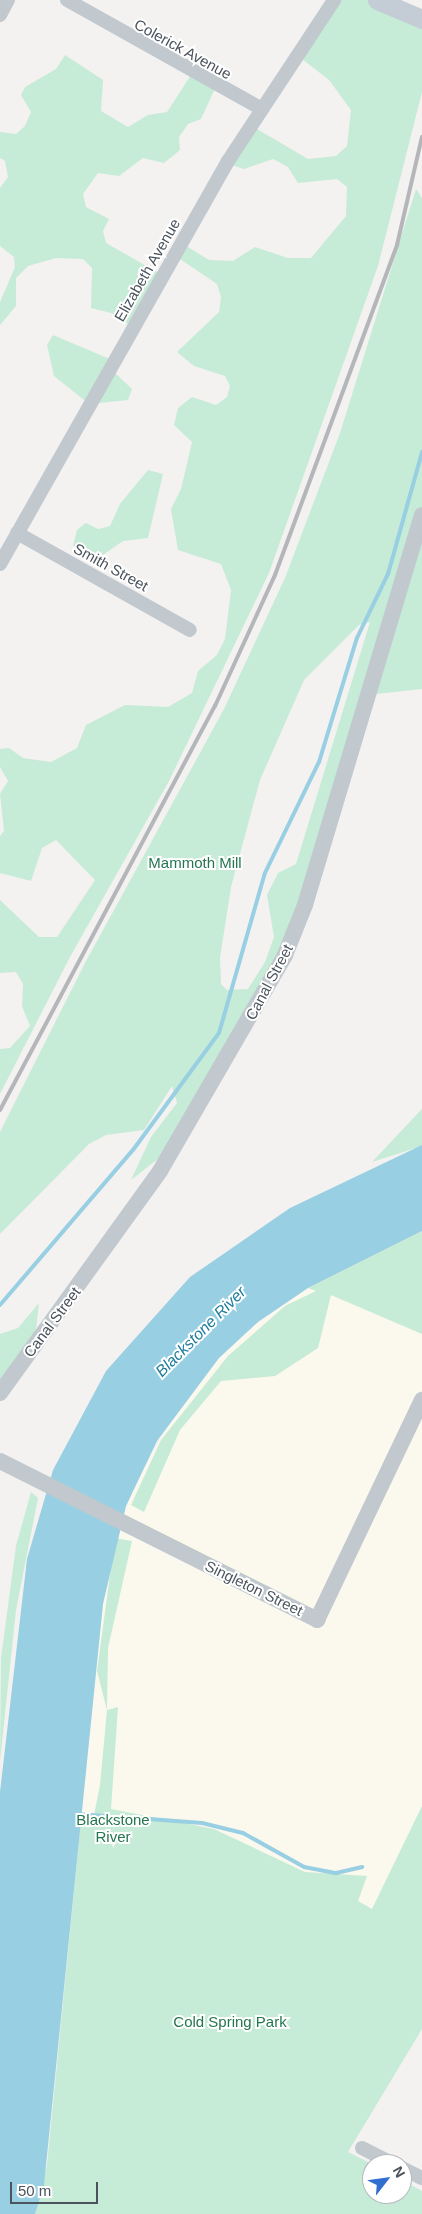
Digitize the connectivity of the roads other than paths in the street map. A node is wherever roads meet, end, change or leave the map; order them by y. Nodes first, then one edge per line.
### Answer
1 (8, 0) edge
2 (67, 0) edge
3 (334, 0) edge
4 (377, 0) edge
5 (0, 15) edge
6 (422, 19) edge
7 (260, 108) junction
8 (422, 515) edge
9 (17, 533) junction
10 (0, 564) edge
11 (190, 630) dead end
12 (0, 1393) edge
13 (422, 1400) edge
14 (0, 1461) edge
15 (362, 2148) dead end
16 (374, 2154) edge

1 - 5 street
2 - 7 street, Colerick Avenue
3 - 7 street, Elizabeth Avenue
4 - 6 main road
7 - 9 street, Elizabeth Avenue
8 - 12 street, Canal Street
9 - 10 street, Elizabeth Avenue
9 - 11 street, Smith Street
13 - 14 street, Singleton Street
15 - 16 street

